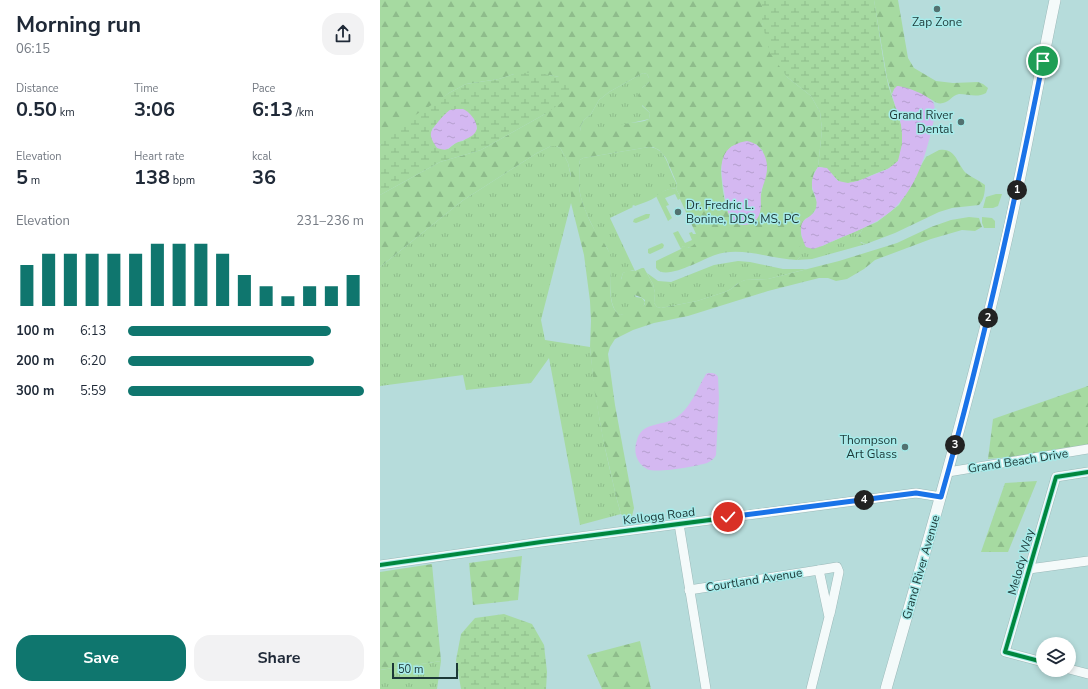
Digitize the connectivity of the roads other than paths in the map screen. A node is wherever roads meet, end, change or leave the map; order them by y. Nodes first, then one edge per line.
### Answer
1 (1055, 0) edge
2 (1088, 449) edge
3 (948, 472) junction
4 (1088, 472) edge
5 (941, 497) junction
6 (679, 524) junction
7 (1088, 561) edge
8 (380, 565) edge
9 (1029, 569) junction
10 (819, 570) junction
11 (690, 590) junction
12 (829, 617) junction
13 (1036, 660) edge
14 (1076, 671) edge
15 (1088, 674) edge
16 (706, 689) edge
17 (811, 689) edge
18 (886, 689) edge

1 - 3 main road, Grand River Avenue
2 - 3 street, Grand Beach Drive
3 - 5 main road, Grand River Avenue
4 - 9 street, Melody Way
5 - 6 street, Kellogg Road
5 - 18 main road, Grand River Avenue
6 - 8 street, Kellogg Road
6 - 11 street, Courtland Avenue
7 - 9 street
9 - 13 street, Melody Way
10 - 11 street, Courtland Avenue
10 - 12 street, Courtland Avenue
10 - 12 street, Courtland Avenue
11 - 16 street, Courtland Avenue
12 - 17 street, Courtland Avenue
14 - 15 street

